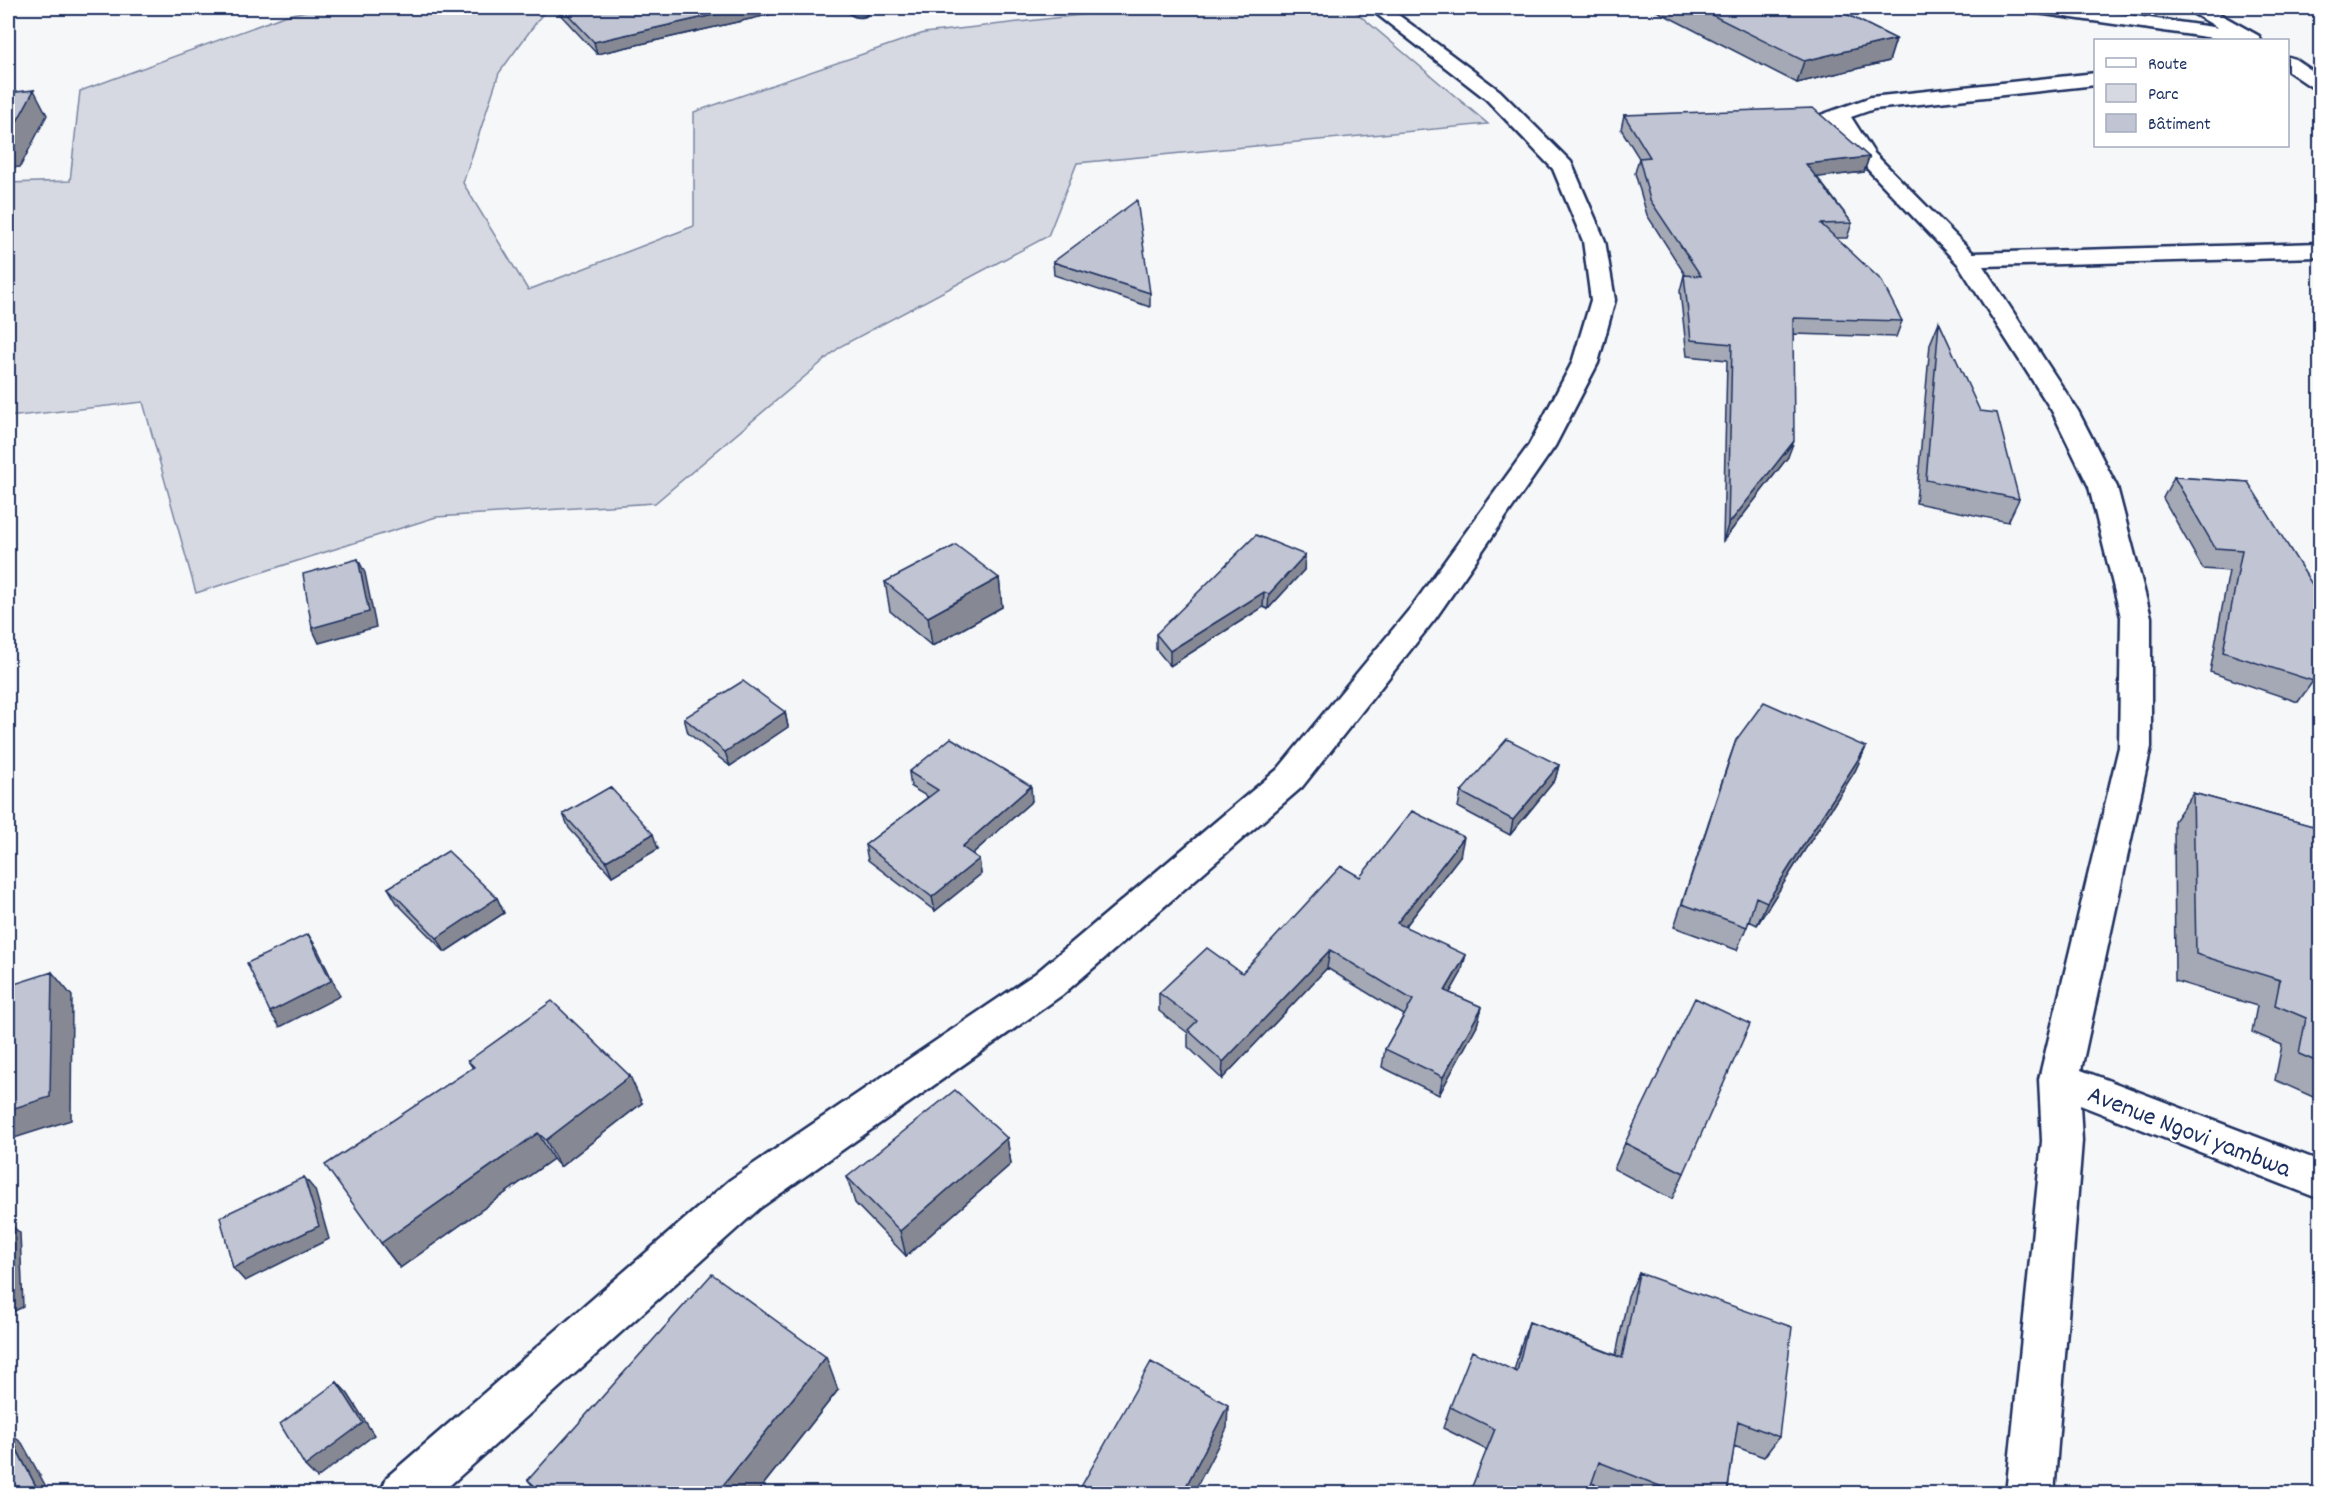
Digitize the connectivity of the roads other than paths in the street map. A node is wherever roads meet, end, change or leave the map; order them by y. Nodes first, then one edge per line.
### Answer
1 (1378, 8) edge
2 (2037, 8) edge
3 (2197, 8) edge
4 (2068, 9) edge
5 (2250, 39) edge
6 (2289, 64) edge
7 (2094, 79) edge
8 (2320, 84) edge
9 (2320, 250) edge
10 (1967, 260) junction
11 (2059, 1079) junction
12 (2320, 1180) edge
13 (404, 1494) edge
14 (2030, 1494) edge

1 - 13 main road
2 - 4 main road
3 - 5 main road
4 - 5 main road
6 - 8 main road
7 - 10 main road
9 - 10 main road
10 - 11 main road
11 - 12 main road, Avenue Ngovi yambwa
11 - 14 main road

